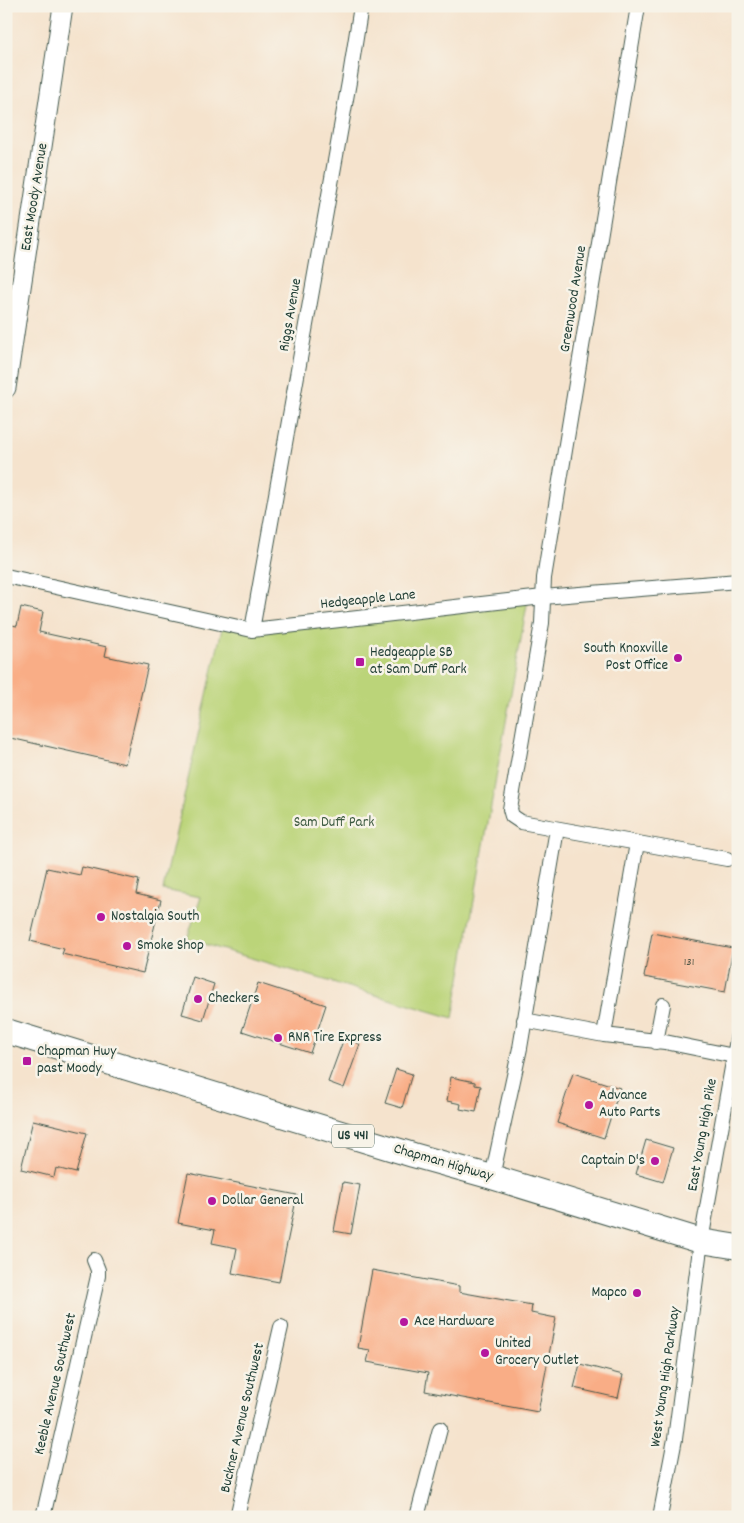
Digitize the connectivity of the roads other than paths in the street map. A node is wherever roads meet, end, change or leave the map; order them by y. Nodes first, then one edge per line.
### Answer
1 (63, 6) edge
2 (361, 6) edge
3 (638, 6) edge
4 (6, 388) edge
5 (6, 576) edge
6 (738, 581) edge
7 (543, 597) junction
8 (252, 630) junction
9 (557, 829) junction
10 (637, 843) junction
11 (728, 859) dead end
12 (663, 1005) dead end
13 (524, 1020) junction
14 (6, 1031) edge
15 (738, 1034) edge
16 (604, 1035) junction
17 (656, 1042) junction
18 (734, 1056) junction
19 (492, 1177) junction
20 (701, 1241) junction
21 (738, 1247) edge
22 (94, 1260) dead end
23 (281, 1327) dead end
24 (440, 1429) dead end
25 (43, 1517) edge
26 (237, 1517) edge
27 (417, 1517) edge
28 (660, 1517) edge

1 - 4 main road, East Moody Avenue
2 - 8 street, Riggs Avenue
3 - 7 street, Greenwood Avenue
5 - 8 street, Hedgeapple Lane
6 - 7 street, Hedgeapple Lane
7 - 8 street, Hedgeapple Lane
7 - 9 street, Greenwood Avenue
9 - 10 street
9 - 13 street
10 - 11 street
10 - 16 street
12 - 17 street
13 - 16 street
13 - 19 street
14 - 19 highway, Chapman Highway / US 441
15 - 18 street, East Young High Pike
16 - 17 street
17 - 18 street
18 - 20 street, East Young High Pike
19 - 20 highway, Chapman Highway / US 441
20 - 21 highway, Chapman Highway / US 441
20 - 28 street, West Young High Parkway
22 - 25 street, Keeble Avenue Southwest
23 - 26 street, Buckner Avenue Southwest
24 - 27 street

